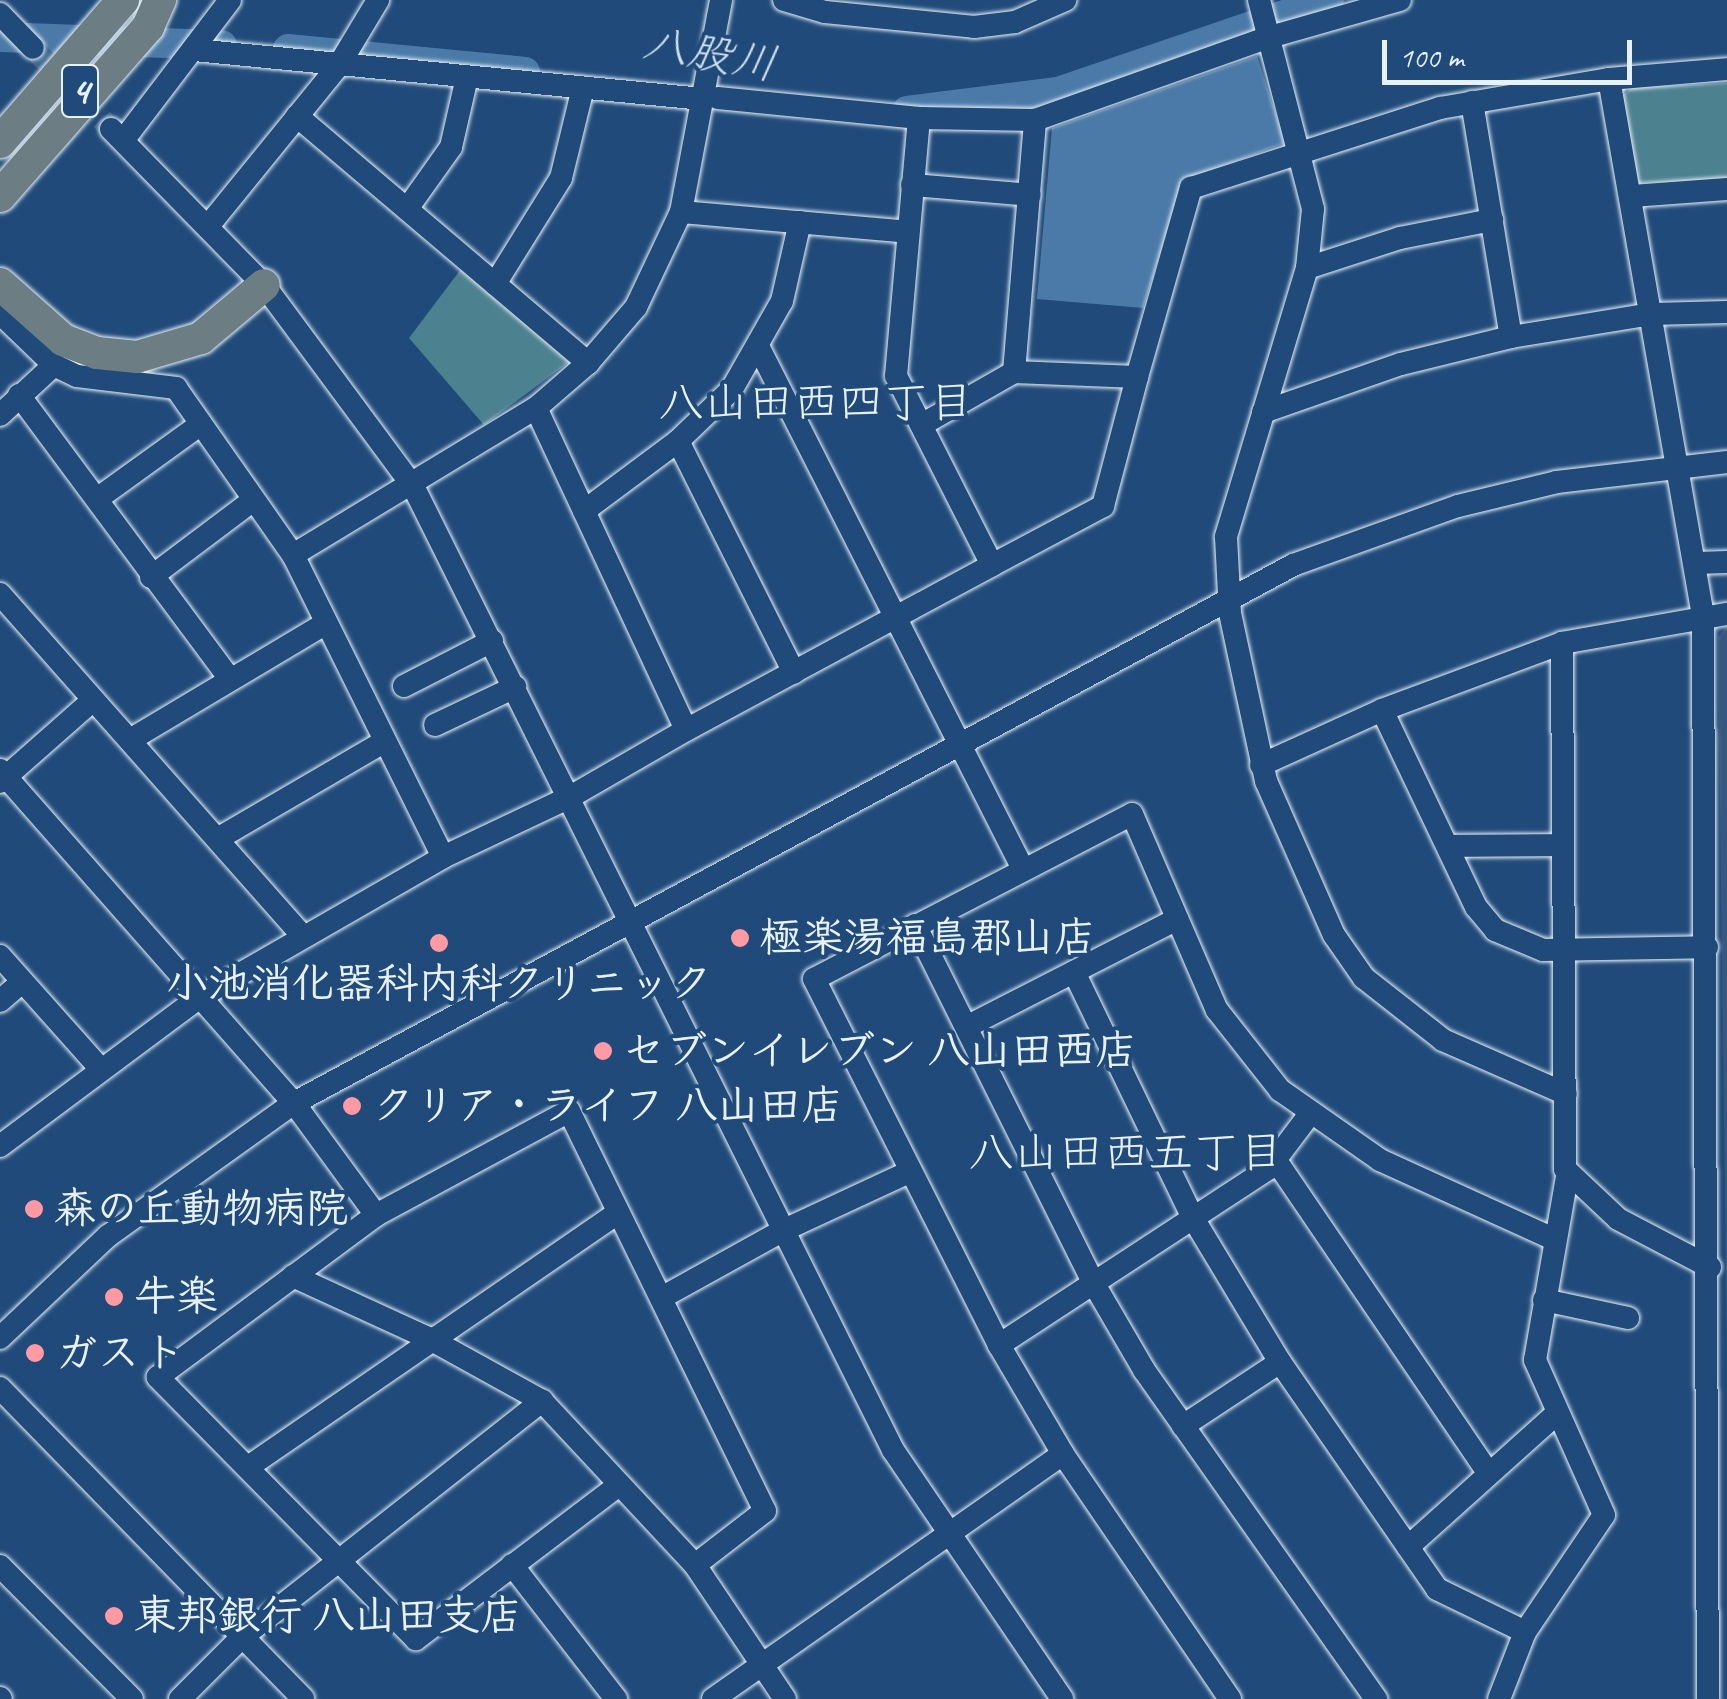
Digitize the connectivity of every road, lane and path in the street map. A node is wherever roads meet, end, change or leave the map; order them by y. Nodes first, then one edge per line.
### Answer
1 (109, 0) edge
2 (123, 0) edge
3 (157, 0) edge
4 (230, 0) edge
5 (378, 0) edge
6 (721, 0) edge
7 (784, 0) edge
8 (1065, 0) edge
9 (1259, 0) edge
10 (1400, 0) edge
11 (0, 14) edge
12 (1270, 37) junction
13 (33, 48) tunnel mouth
14 (194, 50) junction
15 (339, 66) junction
16 (1727, 69) edge
17 (467, 77) junction
18 (1609, 79) junction
19 (583, 88) junction
20 (711, 99) junction
21 (1472, 102) junction
22 (297, 116) junction
23 (0, 118) edge
24 (920, 118) junction
25 (1035, 120) junction
26 (0, 142) edge
27 (1300, 148) junction
28 (0, 178) edge
29 (912, 185) junction
30 (1727, 189) edge
31 (1030, 195) junction
32 (0, 196) edge
33 (1632, 196) junction
34 (407, 210) junction
35 (681, 212) junction
36 (1492, 220) junction
37 (800, 222) junction
38 (208, 225) junction
39 (908, 232) junction
40 (1307, 268) junction
41 (0, 284) edge
42 (495, 284) junction
43 (264, 285) junction
44 (1727, 312) edge
45 (0, 313) edge
46 (1652, 314) junction
47 (1511, 337) junction
48 (758, 348) junction
49 (588, 363) junction
50 (54, 364) junction
51 (1014, 372) junction
52 (1137, 377) junction
53 (19, 395) junction
54 (536, 408) junction
55 (1263, 412) junction
56 (0, 415) edge
57 (201, 424) junction
58 (923, 424) junction
59 (678, 440) junction
60 (1727, 462) edge
61 (1679, 465) junction
62 (414, 486) junction
63 (97, 499) junction
64 (253, 500) junction
65 (584, 511) junction
66 (293, 555) junction
67 (1727, 562) edge
68 (992, 564) junction
69 (1696, 564) junction
70 (151, 577) junction
71 (0, 594) edge
72 (1228, 599) junction
73 (1715, 615) edge
74 (894, 621) junction
75 (326, 622) junction
76 (492, 641) junction
77 (1562, 643) junction
78 (794, 673) junction
79 (228, 676) junction
80 (404, 686) dead end
81 (514, 686) junction
82 (93, 700) junction
83 (1382, 710) junction
84 (435, 725) dead end
85 (686, 730) junction
86 (130, 740) junction
87 (385, 741) junction
88 (960, 741) junction
89 (1261, 764) junction
90 (2, 776) edge
91 (570, 797) junction
92 (218, 838) junction
93 (1562, 845) junction
94 (1448, 846) junction
95 (443, 857) junction
96 (1023, 868) junction
97 (1177, 919) junction
98 (629, 922) junction
99 (916, 926) junction
100 (303, 936) junction
101 (1708, 946) junction
102 (1564, 950) junction
103 (0, 956) edge
104 (1074, 972) junction
105 (22, 982) junction
106 (200, 997) junction
107 (0, 1001) edge
108 (968, 1026) junction
109 (99, 1067) junction
110 (1566, 1094) junction
111 (294, 1103) junction
112 (1308, 1115) junction
113 (0, 1146) edge
114 (1277, 1162) junction
115 (907, 1174) junction
116 (1568, 1176) junction
117 (616, 1214) junction
118 (376, 1215) junction
119 (1193, 1218) junction
120 (782, 1231) junction
121 (1553, 1239) junction
122 (1710, 1267) junction
123 (293, 1276) junction
124 (1094, 1284) junction
125 (662, 1298) junction
126 (1544, 1300) junction
127 (1628, 1318) dead end
128 (0, 1338) edge
129 (428, 1338) junction
130 (999, 1344) junction
131 (1280, 1362) junction
132 (0, 1388) edge
133 (1718, 1388) edge
134 (542, 1402) junction
135 (1556, 1415) junction
136 (1183, 1426) junction
137 (1063, 1454) junction
138 (248, 1468) junction
139 (1488, 1473) junction
140 (619, 1485) junction
141 (945, 1534) junction
142 (1408, 1547) junction
143 (338, 1560) junction
144 (512, 1565) junction
145 (695, 1565) junction
146 (0, 1566) edge
147 (1525, 1632) junction
148 (242, 1637) junction
149 (762, 1665) junction
150 (132, 1699) edge
151 (180, 1699) edge
152 (302, 1699) edge
153 (616, 1699) edge
154 (713, 1699) edge
155 (785, 1699) edge
156 (1062, 1699) edge
157 (1230, 1699) edge
158 (1376, 1699) edge
159 (1499, 1699) edge
160 (1708, 1699) edge

1 - 23 highway
2 - 26 highway, 4
3 - 28 highway, 4
3 - 32 highway
4 - 14 street
5 - 15 street
6 - 20 street
7 - 8 street
9 - 12 street
10 - 12 street
11 - 13 street
12 - 25 street
12 - 27 street
14 - 15 street
14 - 38 street
15 - 17 street
15 - 22 street
16 - 18 street
17 - 19 street
17 - 34 street
18 - 21 street
18 - 33 street
19 - 20 street
19 - 42 street
20 - 24 street
20 - 35 street
21 - 27 street
21 - 36 street
22 - 34 street
22 - 38 street
24 - 25 street
24 - 29 street
25 - 31 street
27 - 40 street
27 - 52 street
29 - 31 street
29 - 39 street
30 - 33 street
31 - 51 street
33 - 46 street
34 - 42 street
35 - 37 street
35 - 49 street
36 - 40 street
36 - 47 street
37 - 39 street
37 - 48 street
38 - 43 street
39 - 58 street
40 - 55 street
41 - 43 highway
42 - 49 street
43 - 62 street
44 - 46 street
45 - 50 street
46 - 47 street
46 - 61 street
47 - 55 street
48 - 59 street
48 - 74 street
49 - 54 street
50 - 53 street
50 - 57 street
51 - 52 street
51 - 58 street
52 - 68 street
53 - 56 street
53 - 63 street
54 - 62 street
54 - 65 street
55 - 72 street
57 - 63 street
57 - 64 street
58 - 68 street
59 - 65 street
59 - 78 street
60 - 61 street
61 - 69 street
61 - 72 street
62 - 66 street
62 - 76 street
63 - 70 street
64 - 66 street
64 - 70 street
65 - 85 street
66 - 75 street
67 - 69 street
68 - 74 street
69 - 73 street
70 - 79 street
71 - 82 street
72 - 88 street
72 - 89 street
73 - 77 street
73 - 101 street
74 - 78 street
74 - 88 street
75 - 79 street
75 - 87 street
76 - 80 street
76 - 81 street
77 - 83 street
77 - 93 street
78 - 85 street
79 - 86 street
81 - 84 street
81 - 91 street
82 - 86 street
82 - 90 street
83 - 89 street
83 - 94 street
85 - 91 street
86 - 92 street
87 - 92 street
87 - 95 street
88 - 96 street
88 - 98 street
89 - 110 street
90 - 106 street
91 - 95 street
91 - 98 street
92 - 100 street
93 - 94 street
93 - 102 street
94 - 102 street
95 - 100 street
96 - 97 street
96 - 99 street
97 - 104 street
97 - 112 street
98 - 111 street
98 - 120 street
99 - 108 street
99 - 115 street
100 - 106 street
101 - 102 street
101 - 122 street
102 - 110 street
103 - 105 street
104 - 108 street
104 - 119 street
105 - 107 street
105 - 109 street
106 - 109 street
106 - 111 street
108 - 124 street
109 - 113 street
110 - 116 street
111 - 118 street
111 - 128 street
112 - 114 street
112 - 121 street
114 - 119 street
114 - 139 street
115 - 120 street
115 - 130 street
116 - 121 street
116 - 122 street
117 - 118 street
117 - 125 street
117 - 129 street
118 - 123 street
119 - 124 street
119 - 131 street
120 - 125 street
120 - 141 street
121 - 126 street
122 - 133 street
123 - 129 street
123 - 138 street
124 - 130 street
124 - 136 street
125 - 145 street
126 - 127 street
126 - 135 street
129 - 134 street
129 - 138 street
130 - 137 street
131 - 136 street
131 - 142 street
132 - 148 street
133 - 160 street
134 - 140 street
134 - 143 street
135 - 139 street
135 - 147 street
136 - 158 street
137 - 141 street
137 - 157 street
138 - 143 street
139 - 142 street
140 - 144 street
140 - 145 street
141 - 149 street
141 - 156 street
142 - 147 street
143 - 144 street
143 - 148 street
144 - 153 street
145 - 149 street
146 - 150 street
147 - 159 street
148 - 151 street
148 - 152 street
149 - 154 street
149 - 155 street

